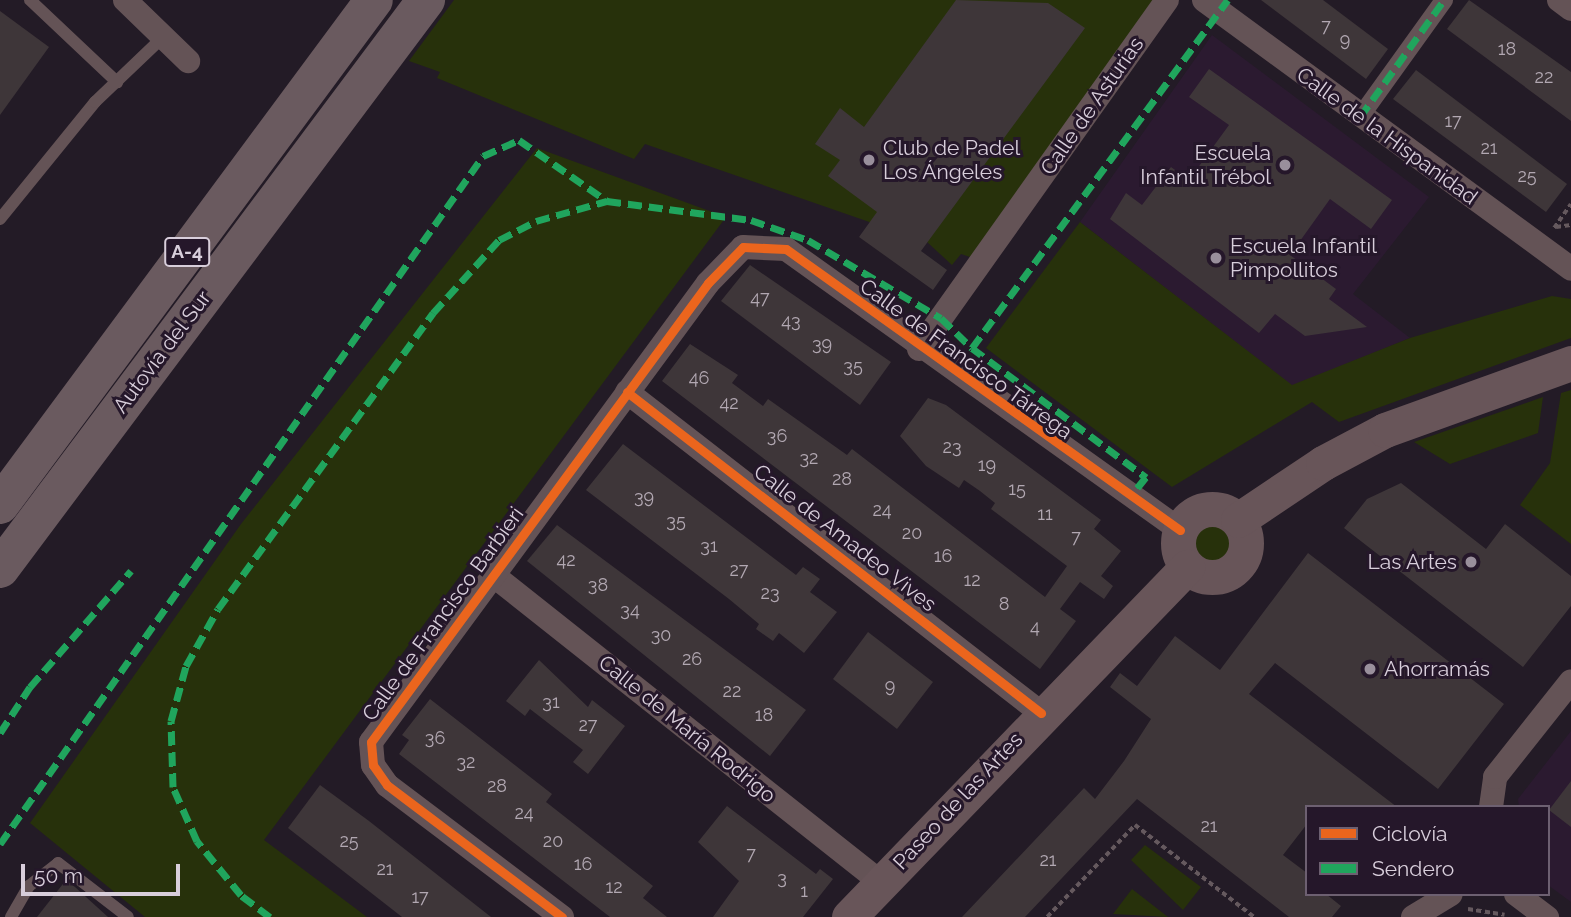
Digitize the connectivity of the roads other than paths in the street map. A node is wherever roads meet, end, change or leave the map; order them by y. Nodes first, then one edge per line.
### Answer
1 (30, 0) edge
2 (125, 0) edge
3 (374, 0) edge
4 (426, 0) edge
5 (1167, 0) edge
6 (1204, 0) edge
7 (1444, 0) edge
8 (1559, 0) edge
9 (1571, 9) edge
10 (163, 37) junction
11 (188, 61) dead end
12 (117, 82) junction
13 (1360, 117) junction
14 (0, 219) edge
15 (1571, 269) edge
16 (919, 349) junction
17 (1571, 363) edge
18 (627, 392) junction
19 (0, 505) edge
20 (1238, 520) junction
21 (1180, 530) junction
22 (1186, 567) junction
23 (0, 569) edge
24 (493, 575) junction
25 (1571, 681) edge
26 (1041, 713) junction
27 (1490, 805) edge
28 (881, 883) junction
29 (1519, 896) edge
30 (1454, 902) edge
31 (11, 917) edge
32 (128, 917) edge
33 (562, 917) edge
34 (849, 917) edge
35 (1413, 917) edge
36 (1547, 917) edge

1 - 12 lane
2 - 10 street
3 - 19 highway, Autovía del Sur / A-4
4 - 23 highway, Autovía del Sur / A-4
5 - 16 street, Calle de Asturias
6 - 13 street, Calle de la Hispanidad
7 - 13 street
8 - 9 street
10 - 11 street
10 - 12 lane
12 - 14 lane
13 - 15 street, Calle de la Hispanidad
16 - 18 street, Calle de Francisco Tárrega
16 - 21 street, Calle de Francisco Tárrega
17 - 20 main road
18 - 24 street, Calle de Francisco Barbieri
18 - 26 street, Calle de Amadeo Vives
20 - 21 main road
20 - 22 main road
21 - 22 main road
22 - 26 main road, Paseo de las Artes
24 - 28 street, Calle de María Rodrigo
24 - 33 street, Calle de Francisco Barbieri
25 - 27 street
26 - 28 main road, Paseo de las Artes
28 - 34 main road, Paseo de las Artes
29 - 36 street
30 - 35 street
31 - 32 lane

